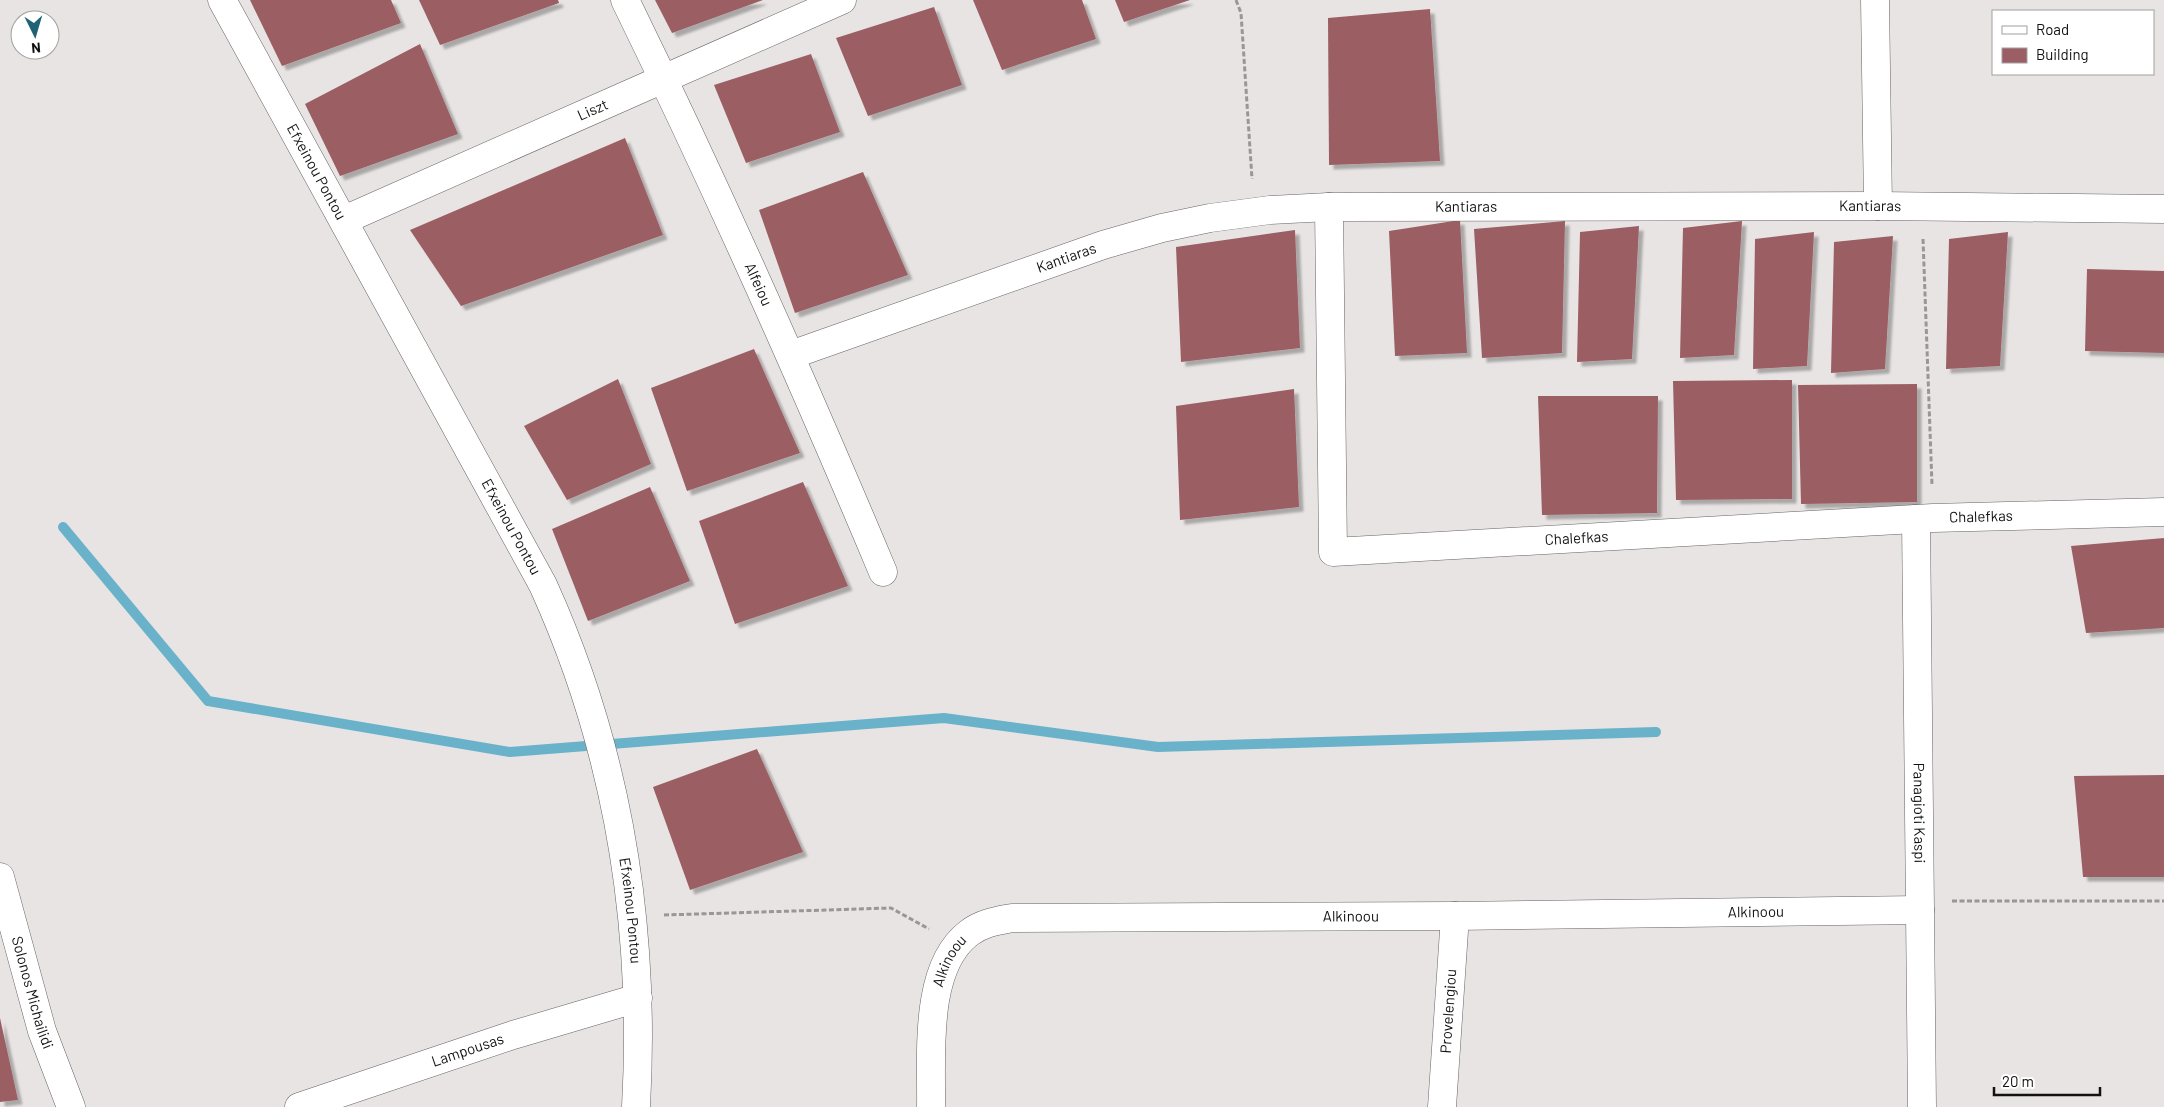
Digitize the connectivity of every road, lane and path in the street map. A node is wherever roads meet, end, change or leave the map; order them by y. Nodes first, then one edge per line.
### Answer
1 (222, 0) edge
2 (625, 0) edge
3 (842, 0) edge
4 (1236, 0) edge
5 (1875, 0) edge
6 (663, 78) junction
7 (1878, 206) junction
8 (1922, 206) junction
9 (1329, 207) junction
10 (2164, 209) edge
11 (1254, 212) junction
12 (344, 220) junction
13 (792, 356) junction
14 (2164, 512) edge
15 (1924, 518) junction
16 (884, 572) dead end
17 (0, 877) edge
18 (2164, 901) edge
19 (1920, 906) junction
20 (633, 916) junction
21 (1455, 916) junction
22 (957, 944) junction
23 (638, 998) junction
24 (71, 1107) edge
25 (299, 1107) edge
26 (636, 1107) edge
27 (931, 1107) edge
28 (1442, 1107) edge
29 (1922, 1107) edge

1 - 12 street, Efxeinou Pontou
2 - 6 street, Alfeiou
3 - 6 street, Liszt
4 - 11 path
5 - 7 street
6 - 12 street, Liszt
6 - 13 street, Alfeiou
7 - 8 street, Kantiaras
7 - 9 street, Kantiaras
8 - 10 street, Kantiaras
8 - 15 path
9 - 11 street, Kantiaras
9 - 15 street, Chalefkas
11 - 13 street, Kantiaras
12 - 20 street, Efxeinou Pontou
13 - 16 street, Alfeiou
14 - 15 street, Chalefkas
15 - 19 street, Panagioti Kaspi
17 - 24 street, Solonos Michailidi
18 - 19 path
19 - 21 street, Alkinoou
19 - 29 street, Panagioti Kaspi
20 - 22 path
20 - 23 street, Efxeinou Pontou
21 - 22 street, Alkinoou
21 - 28 street, Provelengiou
22 - 27 street, Alkinoou
23 - 25 street, Lampousas
23 - 26 street, Efxeinou Pontou

